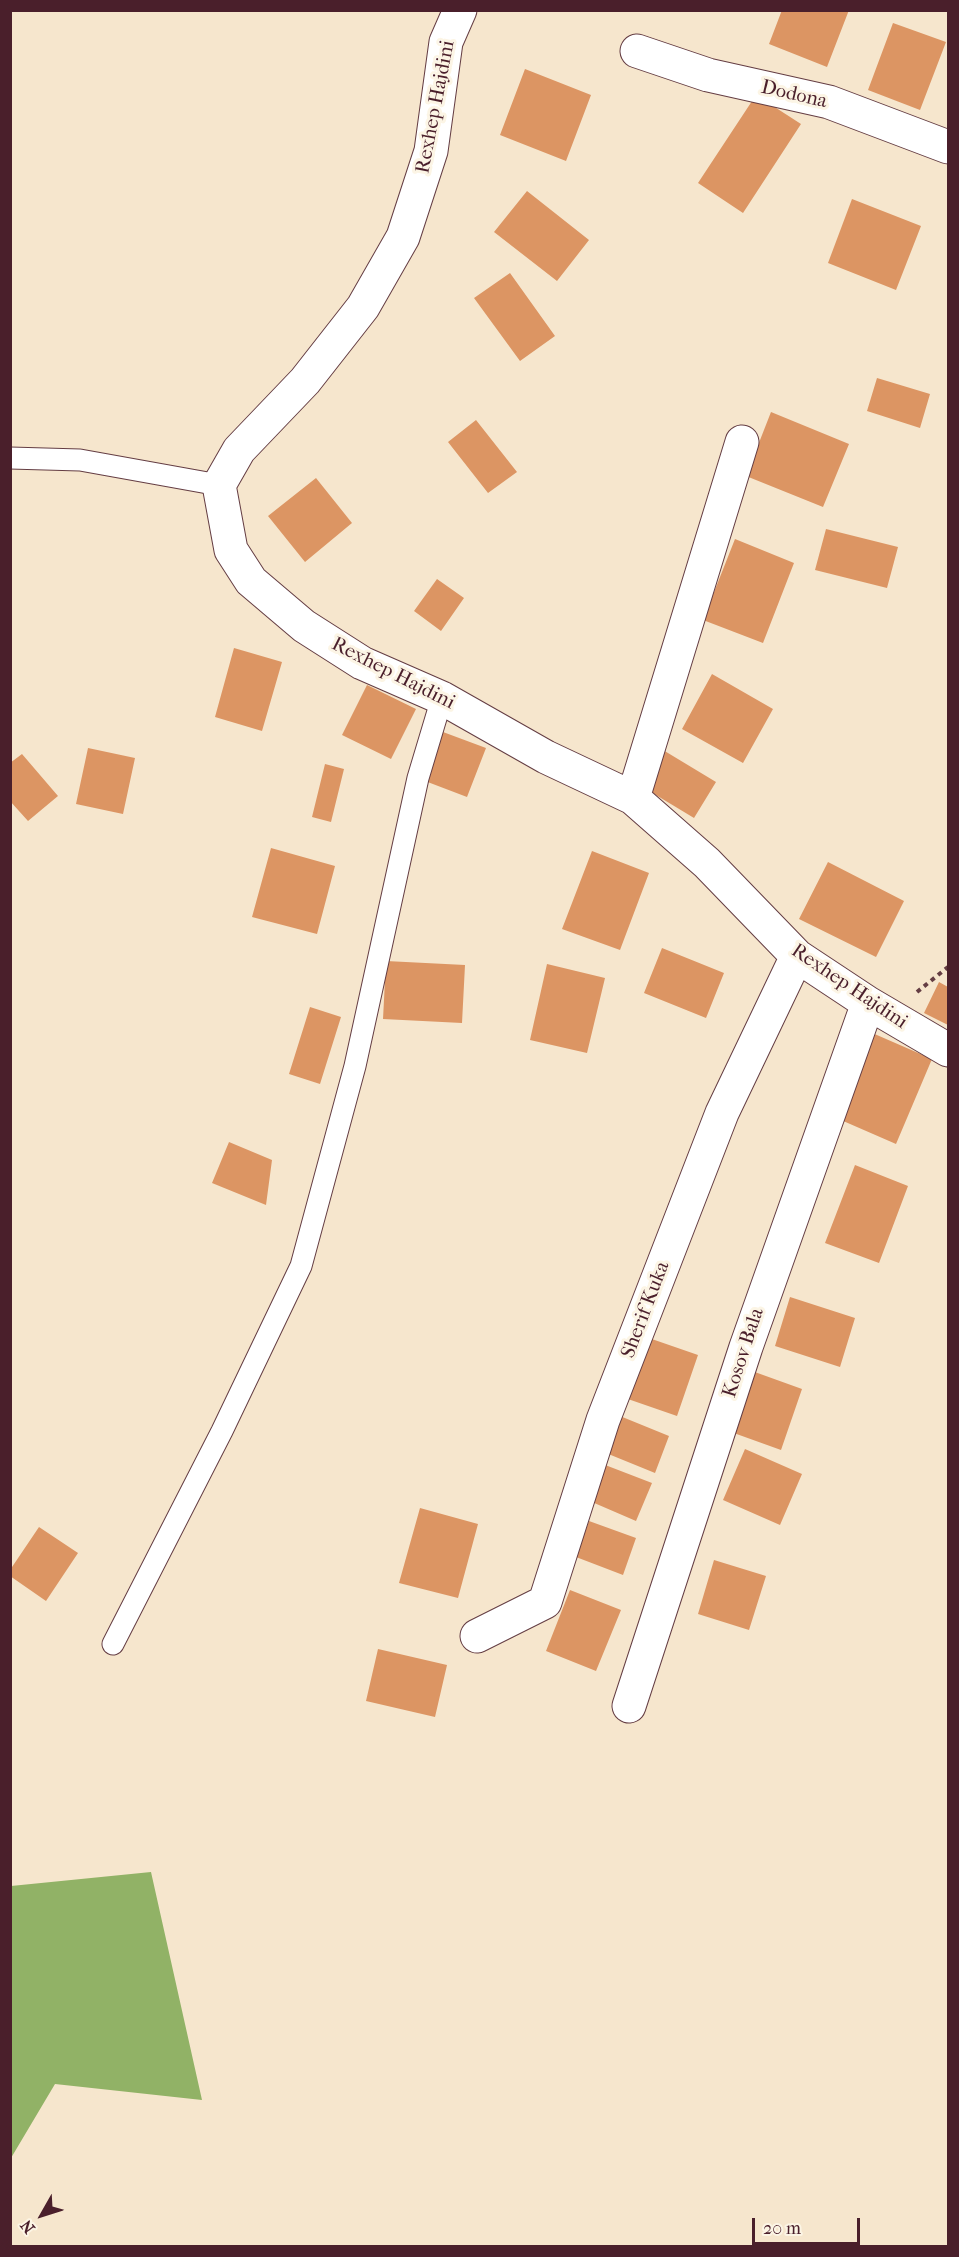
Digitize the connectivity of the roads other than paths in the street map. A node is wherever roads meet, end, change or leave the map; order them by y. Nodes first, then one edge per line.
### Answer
1 (460, 10) edge
2 (637, 51) dead end
3 (948, 147) edge
4 (742, 442) dead end
5 (10, 458) edge
6 (219, 485) junction
7 (442, 698) junction
8 (633, 798) junction
9 (797, 956) junction
10 (868, 1003) junction
11 (948, 1050) edge
12 (477, 1636) dead end
13 (113, 1644) dead end
14 (629, 1706) dead end

1 - 6 street, Rexhep Hajdini
2 - 3 street, Dodona
4 - 8 street
5 - 6 lane
6 - 7 street, Rexhep Hajdini
7 - 8 street, Rexhep Hajdini
7 - 13 lane
8 - 9 street, Rexhep Hajdini
9 - 10 street, Rexhep Hajdini
9 - 12 street, Sherif Kuka
10 - 11 street, Rexhep Hajdini
10 - 14 street, Kosov Bala

